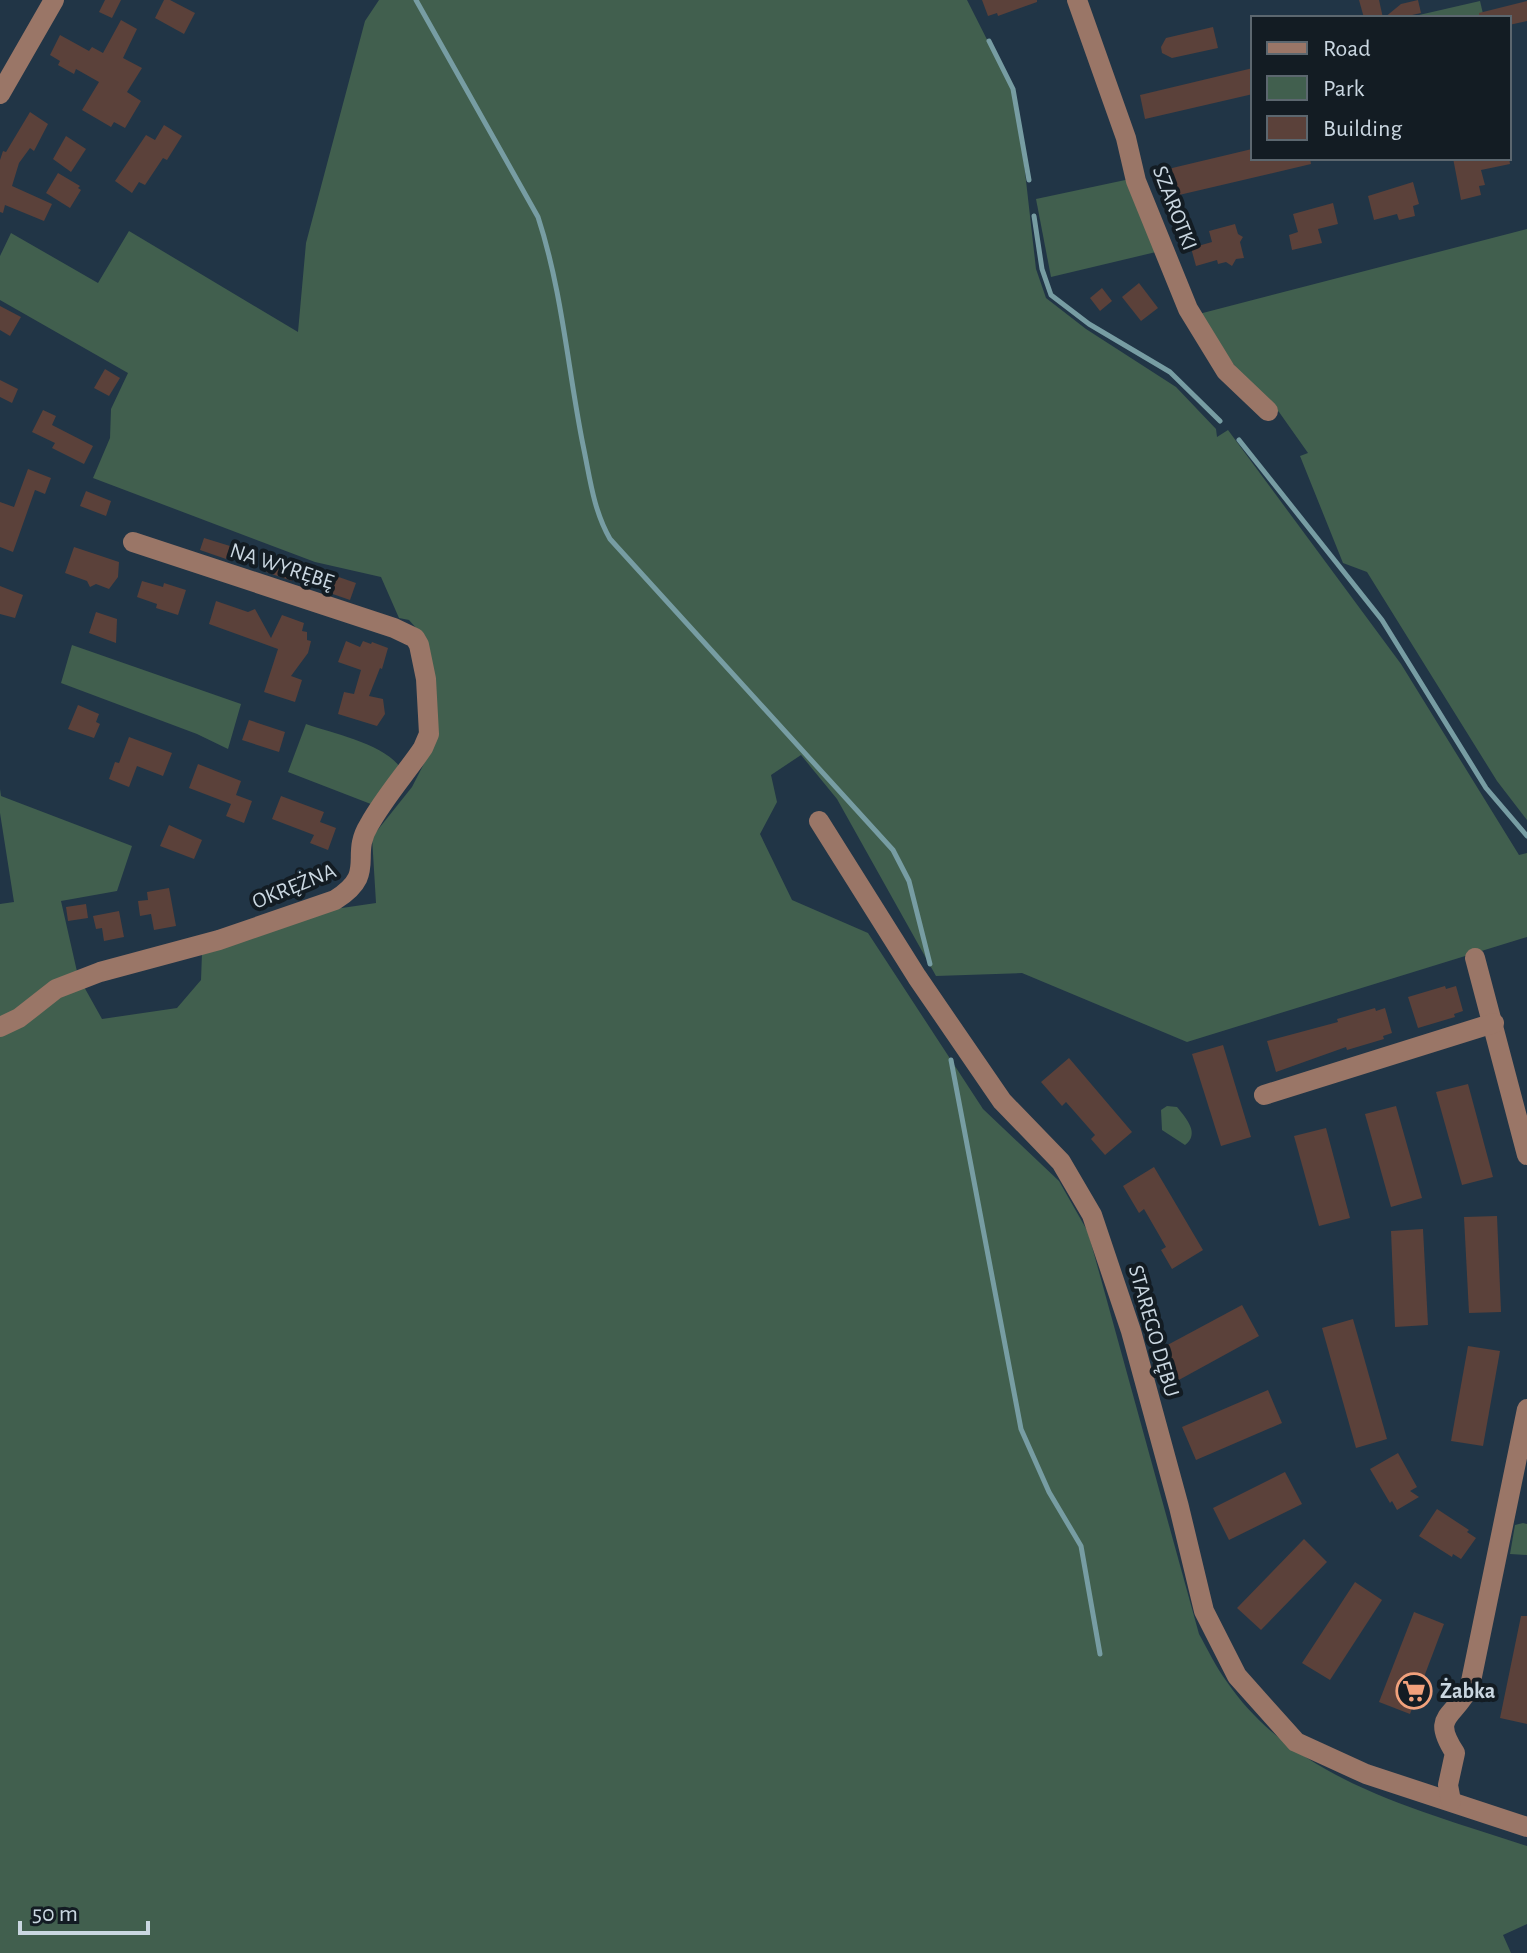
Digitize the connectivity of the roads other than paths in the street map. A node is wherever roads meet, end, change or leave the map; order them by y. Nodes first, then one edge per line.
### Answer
1 (54, 0) edge
2 (1077, 0) edge
3 (0, 94) edge
4 (1268, 411) dead end
5 (133, 542) dead end
6 (415, 638) joint
7 (819, 821) dead end
8 (1475, 958) dead end
9 (1494, 1023) junction
10 (0, 1027) edge
11 (1264, 1095) dead end
12 (1527, 1155) edge
13 (1527, 1409) edge
14 (1451, 1801) junction
15 (1527, 1827) edge

1 - 3 street
2 - 4 street, SZAROTKI
5 - 6 street, NA WYRĘBĘ
6 - 10 street, OKRĘŻNA
7 - 14 street, STAREGO DĘBU
8 - 9 street
9 - 11 street
9 - 12 street
13 - 14 street
14 - 15 street, STAREGO DĘBU

